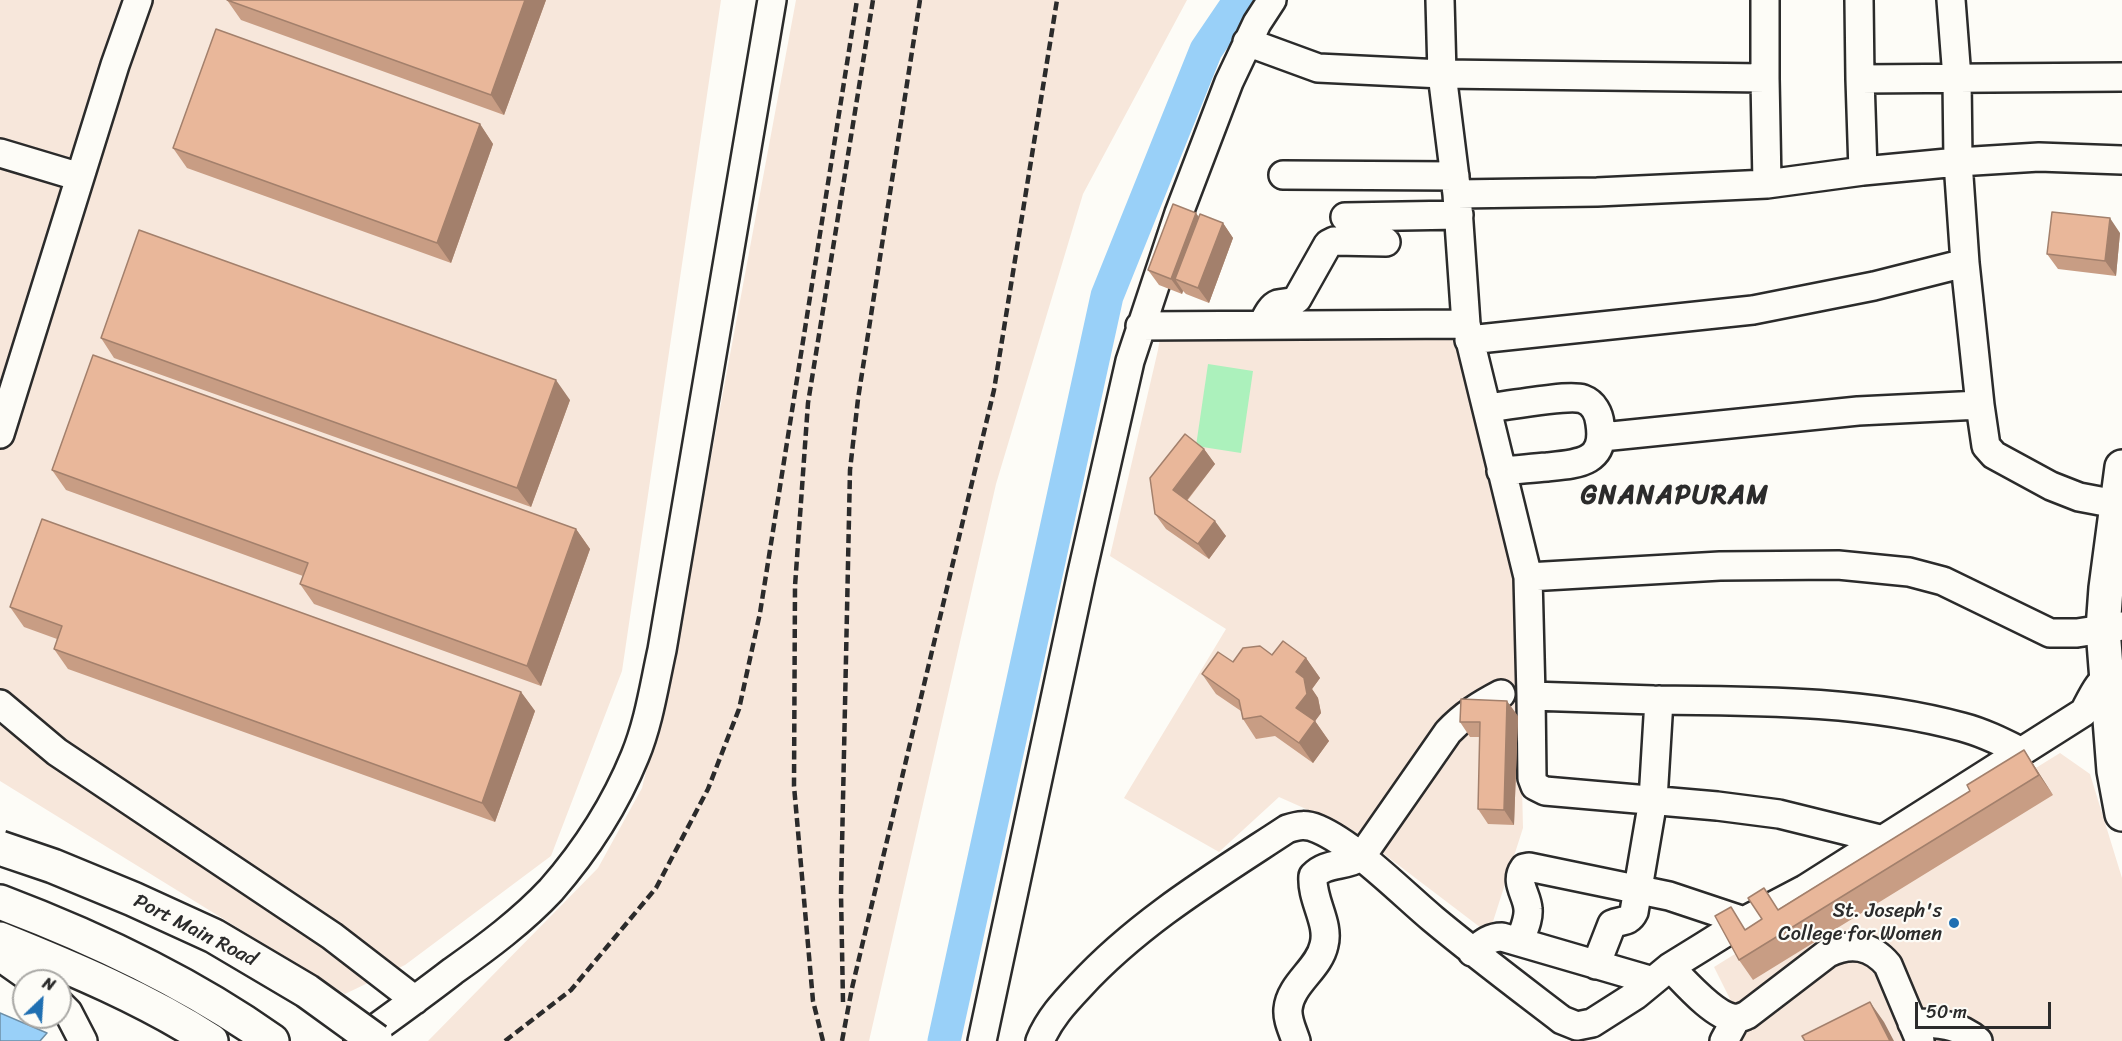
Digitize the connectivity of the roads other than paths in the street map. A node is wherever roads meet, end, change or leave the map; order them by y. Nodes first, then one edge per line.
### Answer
1 (138, 0) edge
2 (772, 0) edge
3 (1272, 0) edge
4 (1440, 0) edge
5 (1765, 0) edge
6 (1859, 0) edge
7 (1951, 0) edge
8 (1247, 42) junction
9 (1442, 74) junction
10 (2122, 77) edge
11 (1766, 78) junction
12 (1957, 78) junction
13 (1860, 79) junction
14 (0, 153) edge
15 (2122, 160) edge
16 (1958, 162) junction
17 (1863, 171) junction
18 (1283, 175) dead end
19 (80, 177) junction
20 (1767, 184) junction
21 (1457, 195) junction
22 (1345, 217) dead end
23 (1386, 242) dead end
24 (1965, 263) junction
25 (1262, 325) junction
26 (1140, 326) junction
27 (1468, 332) junction
28 (1980, 405) junction
29 (1487, 408) junction
30 (0, 434) edge
31 (1602, 437) junction
32 (2122, 467) edge
33 (1501, 471) junction
34 (2116, 504) junction
35 (1528, 577) junction
36 (2113, 627) edge
37 (2115, 673) edge
38 (1501, 694) dead end
39 (1531, 696) junction
40 (1659, 700) junction
41 (0, 704) edge
42 (2020, 751) junction
43 (1653, 800) junction
44 (2122, 814) edge
45 (1884, 840) junction
46 (0, 848) edge
47 (1361, 857) junction
48 (1638, 888) junction
49 (0, 902) edge
50 (1744, 921) junction
51 (0, 939) edge
52 (1520, 941) junction
53 (1472, 952) junction
54 (0, 957) edge
55 (1596, 965) junction
56 (17, 969) edge
57 (1662, 974) junction
58 (415, 1000) junction
59 (72, 1020) edge
60 (1730, 1030) edge
61 (1916, 1032) edge
62 (83, 1041) edge
63 (211, 1041) edge
64 (272, 1041) edge
65 (358, 1041) edge
66 (376, 1041) edge
67 (982, 1041) edge
68 (1040, 1041) edge
69 (1296, 1041) edge
70 (1978, 1041) edge

1 - 19 street
2 - 58 street
3 - 8 street
4 - 9 street
5 - 11 street
6 - 13 street
7 - 12 street
8 - 9 street
8 - 26 street
9 - 11 street
9 - 21 street
10 - 12 street
11 - 20 street
12 - 13 street
12 - 16 street
13 - 17 street
14 - 19 street
15 - 16 street
16 - 17 street
16 - 24 street
17 - 20 street
18 - 21 street
19 - 30 street
20 - 21 street
21 - 22 street
21 - 27 street
23 - 25 street
24 - 27 street
24 - 28 street
25 - 26 street
25 - 27 street
26 - 67 street
27 - 29 street
28 - 31 street
28 - 34 street
29 - 31 street
29 - 33 street
31 - 33 street
32 - 34 main road
33 - 35 street
34 - 36 main road
35 - 36 street
35 - 39 street
36 - 37 main road
37 - 42 street
37 - 44 main road
38 - 47 street
39 - 40 street
39 - 43 street
40 - 42 street
40 - 43 street
41 - 58 street
42 - 45 street
43 - 45 street
43 - 48 street
45 - 50 street
46 - 66 main road, Port Main Road, bridge
47 - 53 street
47 - 68 street
47 - 69 street
48 - 50 street
48 - 52 street
48 - 55 street
49 - 64 main road
50 - 57 street
51 - 63 main road
52 - 53 street
52 - 55 street
53 - 57 street
54 - 56 street
55 - 57 street
57 - 60 street
58 - 65 street
59 - 62 street
60 - 61 street
61 - 70 street

